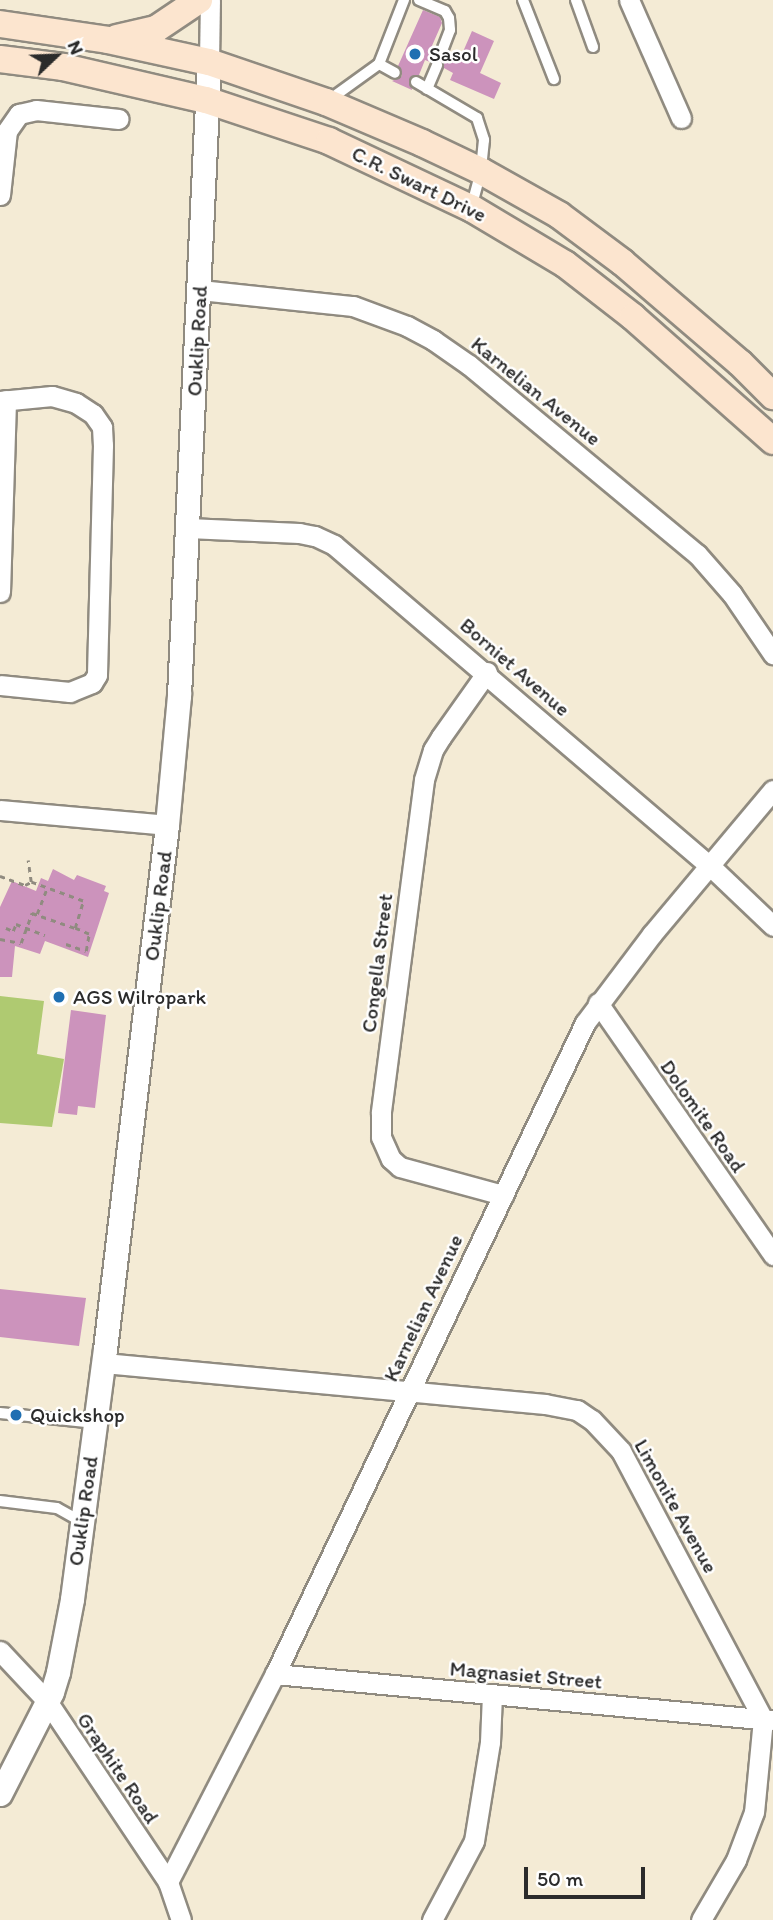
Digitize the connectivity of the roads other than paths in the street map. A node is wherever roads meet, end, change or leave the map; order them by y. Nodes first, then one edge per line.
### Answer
1 (199, 0) edge
2 (210, 0) edge
3 (404, 0) edge
4 (419, 0) edge
5 (523, 0) edge
6 (576, 0) edge
7 (629, 0) edge
8 (0, 24) edge
9 (108, 40) junction
10 (593, 47) dead end
11 (442, 53) dead end
12 (0, 59) edge
13 (209, 62) junction
14 (379, 64) junction
15 (437, 65) dead end
16 (395, 73) dead end
17 (554, 79) dead end
18 (416, 82) dead end
19 (427, 89) junction
20 (206, 100) junction
21 (326, 102) junction
22 (681, 118) dead end
23 (119, 119) dead end
24 (481, 171) junction
25 (0, 195) edge
26 (471, 208) junction
27 (200, 290) junction
28 (773, 396) edge
29 (3, 400) edge
30 (773, 441) edge
31 (188, 528) junction
32 (0, 592) edge
33 (773, 654) edge
34 (487, 672) junction
35 (0, 685) edge
36 (773, 790) edge
37 (0, 810) edge
38 (167, 825) junction
39 (709, 864) junction
40 (773, 926) edge
41 (598, 1003) junction
42 (503, 1195) junction
43 (773, 1255) edge
44 (104, 1363) junction
45 (409, 1391) junction
46 (0, 1413) edge
47 (95, 1423) junction
48 (0, 1501) edge
49 (82, 1522) junction
50 (0, 1651) edge
51 (275, 1674) junction
52 (492, 1695) junction
53 (47, 1701) junction
54 (768, 1720) edge
55 (0, 1794) edge
56 (168, 1882) junction
57 (181, 1920) edge
58 (432, 1920) edge
59 (701, 1920) edge

1 - 9 main road
2 - 13 street, Ouklip Road
3 - 14 lane
4 - 11 lane
5 - 17 lane
6 - 10 lane
7 - 22 street
8 - 9 main road, C.R. Swart Drive
9 - 13 main road, C.R. Swart Drive
12 - 20 main road, C.R. Swart Drive
13 - 20 street, Ouklip Road
13 - 21 main road, C.R. Swart Drive
14 - 16 lane
14 - 21 lane
15 - 19 lane
18 - 19 lane
19 - 24 lane
20 - 26 main road, C.R. Swart Drive
20 - 27 street, Ouklip Road
21 - 24 main road, C.R. Swart Drive
23 - 25 street
24 - 26 lane
24 - 28 main road, C.R. Swart Drive
26 - 30 main road, C.R. Swart Drive
27 - 31 street, Ouklip Road
27 - 33 street, Karnelian Avenue
29 - 32 street
29 - 35 street
31 - 34 street, Borniet Avenue
31 - 38 street, Ouklip Road
34 - 39 street, Borniet Avenue
34 - 42 street, Congella Street
36 - 39 street, Karnelian Avenue
37 - 38 street
38 - 44 street, Ouklip Road
39 - 40 street, Borniet Avenue
39 - 41 street, Karnelian Avenue
41 - 42 street, Karnelian Avenue
41 - 43 street, Dolomite Road
42 - 45 street, Karnelian Avenue
44 - 45 street, Limonite Avenue
44 - 47 street, Ouklip Road
45 - 51 street, Karnelian Avenue
45 - 54 street, Limonite Avenue
46 - 47 lane
47 - 49 street, Ouklip Road
48 - 49 lane
49 - 53 street, Ouklip Road
50 - 53 street, Graphite Road
51 - 52 street, Magnasiet Street
51 - 56 street, Karnelian Avenue
52 - 54 street, Magnasiet Street
52 - 58 street
53 - 55 street, Ouklip Road
53 - 56 street, Graphite Road
54 - 59 street
56 - 57 street, Graphite Road

